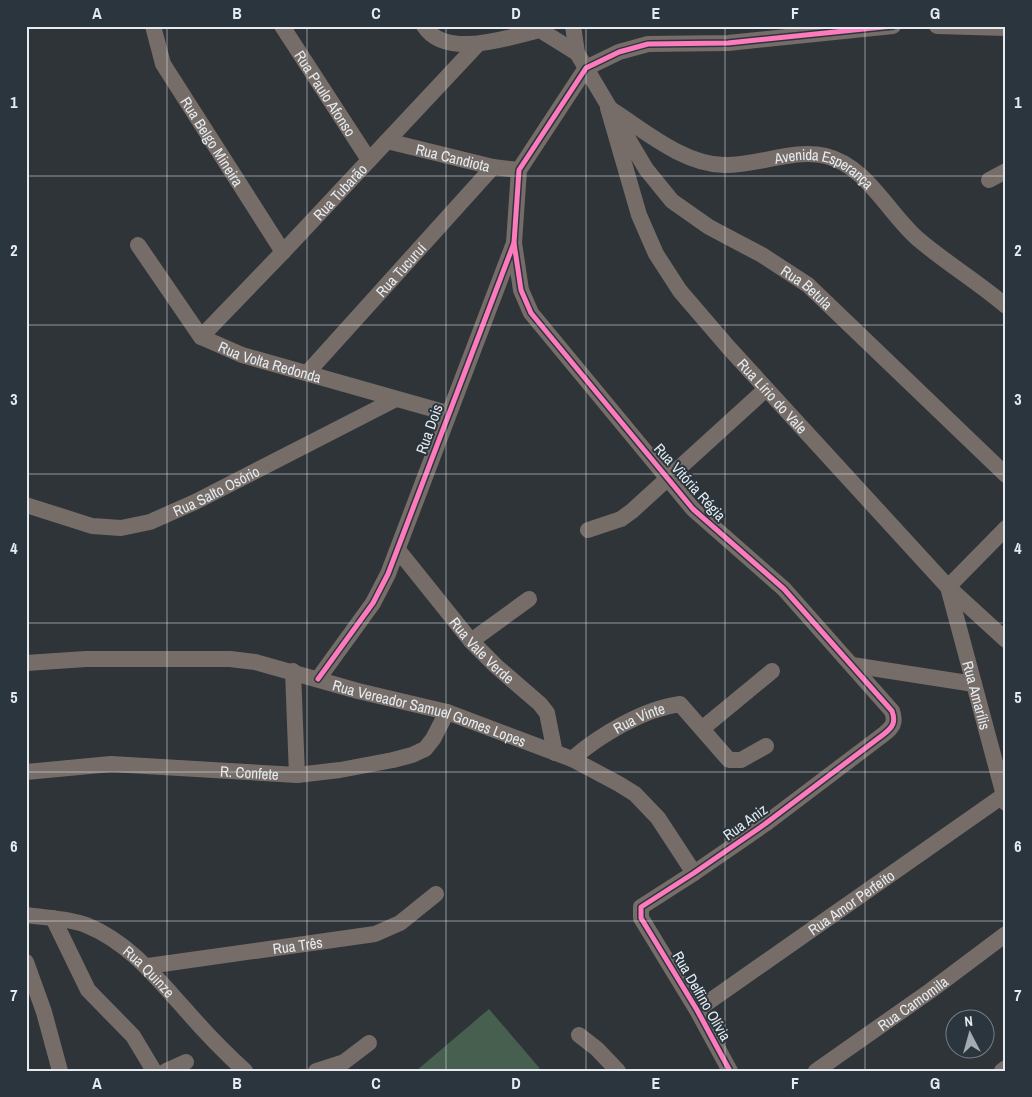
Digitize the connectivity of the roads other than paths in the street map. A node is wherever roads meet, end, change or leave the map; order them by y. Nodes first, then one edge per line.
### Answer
1 (153, 26) edge
2 (282, 26) edge
3 (424, 26) edge
4 (573, 26) edge
5 (893, 26) edge
6 (937, 26) edge
7 (543, 28) edge
8 (1006, 28) edge
9 (478, 44) junction
10 (577, 54) junction
11 (586, 68) junction
12 (608, 108) junction
13 (387, 141) junction
14 (369, 160) junction
15 (493, 167) junction
16 (519, 170) junction
17 (1006, 171) edge
18 (989, 180) dead end
19 (514, 243) junction
20 (138, 245) dead end
21 (283, 252) junction
22 (1006, 306) edge
23 (201, 337) junction
24 (308, 372) junction
25 (766, 389) junction
26 (396, 399) junction
27 (448, 413) junction
28 (1006, 475) edge
29 (667, 478) junction
30 (26, 505) edge
31 (1006, 528) edge
32 (588, 530) dead end
33 (398, 550) junction
34 (948, 587) junction
35 (529, 599) dead end
36 (1006, 640) edge
37 (470, 641) junction
38 (26, 664) edge
39 (852, 665) junction
40 (293, 671) junction
41 (772, 671) dead end
42 (318, 679) junction
43 (974, 684) junction
44 (447, 712) junction
45 (703, 728) junction
46 (884, 734) joint
47 (766, 746) dead end
48 (555, 753) junction
49 (572, 760) junction
50 (1001, 771) edge
51 (26, 772) edge
52 (297, 775) junction
53 (1005, 799) edge
54 (694, 874) junction
55 (436, 894) dead end
56 (26, 915) edge
57 (53, 918) junction
58 (1006, 934) edge
59 (651, 935) joint
60 (26, 962) edge
61 (148, 966) junction
62 (697, 1010) junction
63 (579, 1035) dead end
64 (369, 1043) dead end
65 (186, 1062) dead end
66 (614, 1066) edge
67 (1006, 1068) edge
68 (60, 1071) edge
69 (154, 1071) edge
70 (166, 1071) edge
71 (245, 1071) edge
72 (316, 1071) edge
73 (730, 1071) edge
74 (816, 1071) edge
75 (1002, 1071) edge

1 - 21 street, Rua Belgo Mineira
2 - 14 street, Rua Paulo Afonso
3 - 9 street
4 - 10 street
5 - 11 street
6 - 8 street
7 - 9 street
7 - 10 street
9 - 13 street, Rua Tubarão
10 - 11 street
11 - 12 street
11 - 16 street
12 - 22 street, Avenida Esperança
12 - 25 street, Rua Lírio do Vale
12 - 28 street, Rua Betula
13 - 14 street, Rua Tubarão
13 - 15 street, Rua Candiota
14 - 21 street, Rua Tubarão
15 - 16 street, Rua Candiota
15 - 24 street, Rua Tucuruí
16 - 19 street, Rua Dois
17 - 18 street
19 - 27 street, Rua Dois
19 - 29 street, Rua Vitória Régia
20 - 23 street, Rua Volta Redonda
21 - 23 street, Rua Tubarão
23 - 24 street, Rua Volta Redonda
24 - 26 street, Rua Volta Redonda
25 - 29 street
25 - 34 street, Rua Lírio do Vale
26 - 27 street, Rua Volta Redonda
26 - 30 street, Rua Salto Osório
27 - 33 street, Rua Dois
29 - 32 street
29 - 39 street, Rua Vitória Régia
31 - 34 street
33 - 37 street, Rua Vale Verde
33 - 42 street, Rua Dois
34 - 36 street, Rua Lírio do Vale
34 - 43 street, Rua Amarílis
35 - 37 street
37 - 48 street, Rua Vale Verde
38 - 40 street, Rua Vereador Samuel Gomes Lopes
39 - 43 street
39 - 46 street, Rua Vitória Régia
40 - 42 street, Rua Vereador Samuel Gomes Lopes
40 - 52 street
41 - 45 street
42 - 44 street, Rua Vereador Samuel Gomes Lopes
43 - 50 street, Rua Amarílis
44 - 48 street, Rua Vereador Samuel Gomes Lopes
44 - 52 street, R. Confete
45 - 47 street, Rua Vinte
45 - 49 street, Rua Vinte
46 - 54 street, Rua Aniz
48 - 49 street, Rua Vereador Samuel Gomes Lopes
49 - 54 street, Rua Vereador Samuel Gomes Lopes
50 - 53 street, Rua Amarílis
51 - 52 street, R. Confete
53 - 62 street, Rua Amor Perfeito
54 - 59 street, Rua Aniz
55 - 61 street, Rua Três
56 - 57 street, Rua Quinze
57 - 61 street, Rua Quinze
57 - 69 street
58 - 74 street, Rua Camomila
59 - 62 street, Rua Delfino Olívia
60 - 68 street
61 - 71 street, Rua Quinze
62 - 73 street, Rua Delfino Olívia
63 - 66 street
64 - 72 street
65 - 70 street
67 - 75 street

